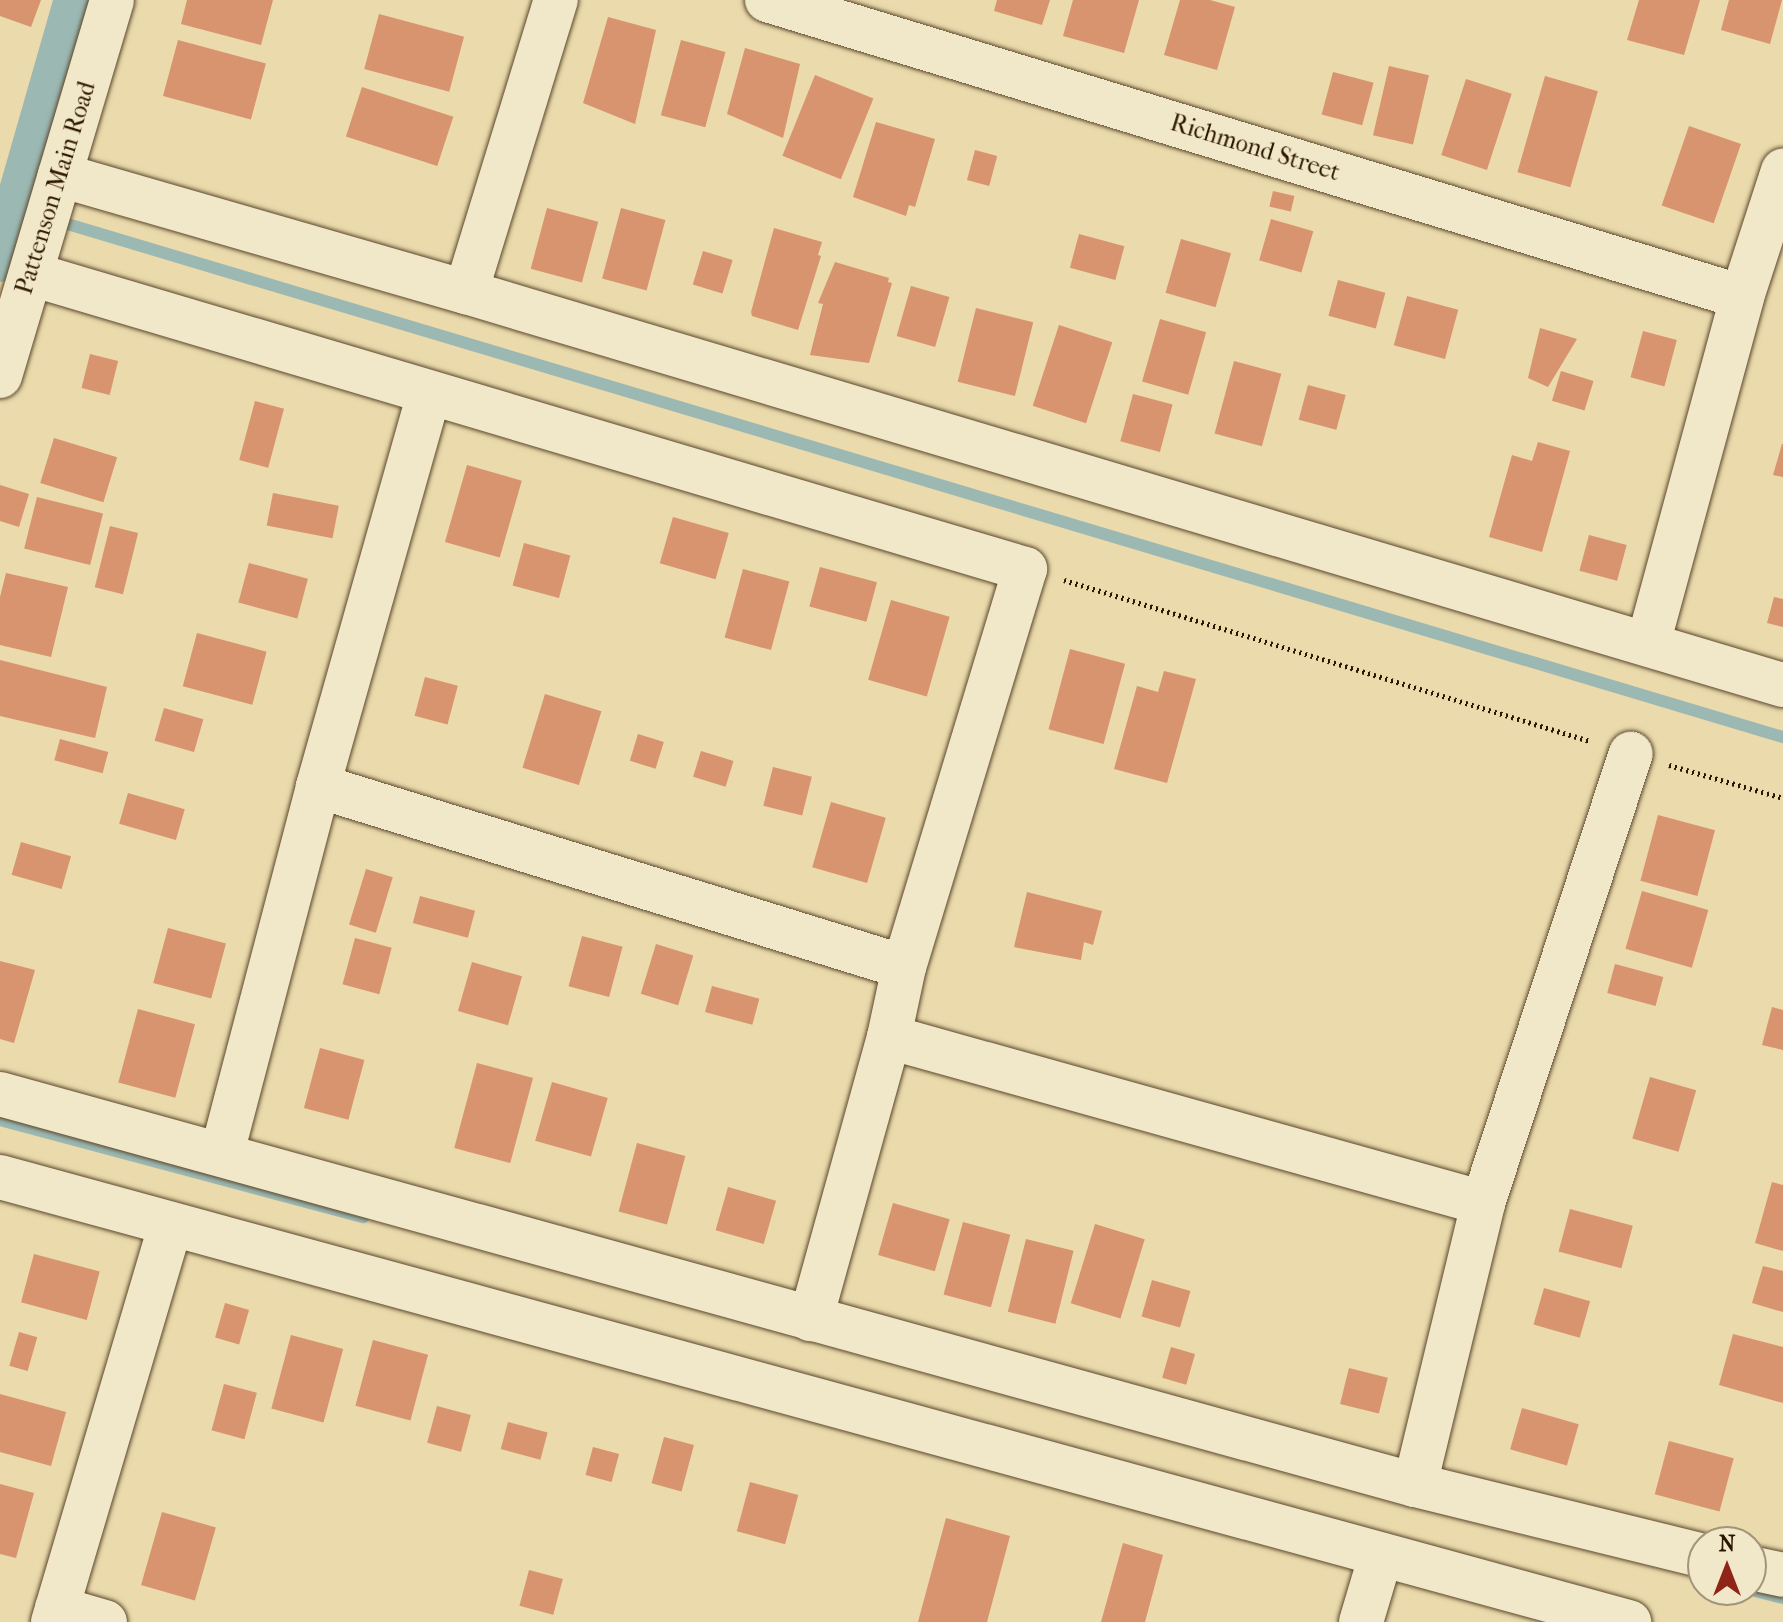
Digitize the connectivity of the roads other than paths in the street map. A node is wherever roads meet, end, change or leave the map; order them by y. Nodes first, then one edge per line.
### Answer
1 (112, 0) edge
2 (556, 0) edge
3 (767, 0) edge
4 (1783, 171) edge
5 (60, 175) junction
6 (31, 274) junction
7 (466, 292) junction
8 (1742, 297) junction
9 (0, 376) edge
10 (429, 394) junction
11 (1648, 644) junction
12 (1783, 685) edge
13 (1631, 754) road end
14 (318, 786) junction
15 (904, 967) junction
16 (889, 1037) junction
17 (0, 1094) edge
18 (222, 1153) junction
19 (0, 1177) edge
20 (1483, 1203) junction
21 (171, 1224) junction
22 (811, 1319) junction
23 (1415, 1485) junction
24 (1687, 1552) edge
25 (1381, 1555) junction
26 (55, 1615) edge
27 (105, 1622) edge
28 (1361, 1622) edge
29 (1629, 1622) edge

1 - 5 street, Pattenson Main Road
2 - 7 street
3 - 8 street, Richmond Street
4 - 8 street
5 - 6 street, Pattenson Main Road
5 - 7 street
6 - 9 street, Pattenson Main Road
6 - 10 street
7 - 11 street
8 - 11 street
10 - 14 street
10 - 15 street
11 - 12 street
13 - 20 street
14 - 15 street
14 - 18 street
15 - 16 street
16 - 20 street
16 - 22 street
17 - 18 street
18 - 22 street
19 - 21 street
20 - 23 street
21 - 25 street
21 - 26 street
22 - 23 street
23 - 24 street
25 - 28 street
25 - 29 street
26 - 27 street

